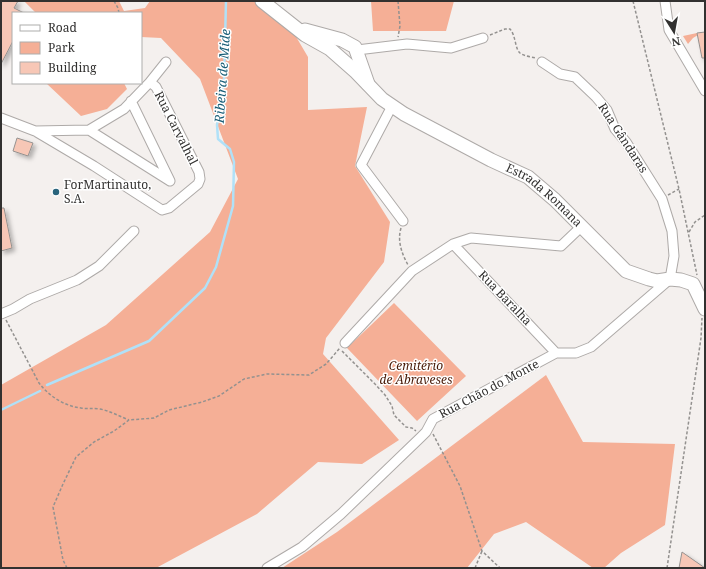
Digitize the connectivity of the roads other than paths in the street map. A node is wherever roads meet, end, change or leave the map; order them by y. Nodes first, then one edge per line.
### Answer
1 (262, 1) edge
2 (665, 1) edge
3 (296, 28) junction
4 (483, 38) road end
5 (357, 50) junction
6 (166, 62) dead end
7 (542, 62) road end
8 (150, 82) junction
9 (369, 86) junction
10 (705, 91) edge
11 (131, 101) junction
12 (392, 106) junction
13 (1, 118) edge
14 (35, 130) junction
15 (89, 130) junction
16 (403, 221) road end
17 (582, 226) junction
18 (134, 232) dead end
19 (453, 244) junction
20 (670, 279) junction
21 (705, 309) edge
22 (2, 314) edge
23 (342, 346) road end
24 (556, 353) junction
25 (267, 568) edge

1 - 3 street, Estrada Romana
2 - 10 street
3 - 5 street, Estrada Romana
3 - 9 street, Estrada Romana
4 - 5 street
5 - 9 street, Estrada Romana
6 - 8 street
7 - 20 street, Rua Gândaras
8 - 11 street, Rua Carvalhal
8 - 14 street, Rua Carvalhal
9 - 12 street, Estrada Romana
11 - 15 street, Rua Carvalhal
11 - 15 street
12 - 16 street
12 - 17 street, Estrada Romana
13 - 14 street
14 - 15 street
17 - 19 street
17 - 20 street, Estrada Romana
18 - 22 street
19 - 23 street
19 - 24 street, Rua Baralha
20 - 21 street, Estrada Romana
20 - 24 street, Rua Chão do Monte
24 - 25 street, Rua Chão do Monte

